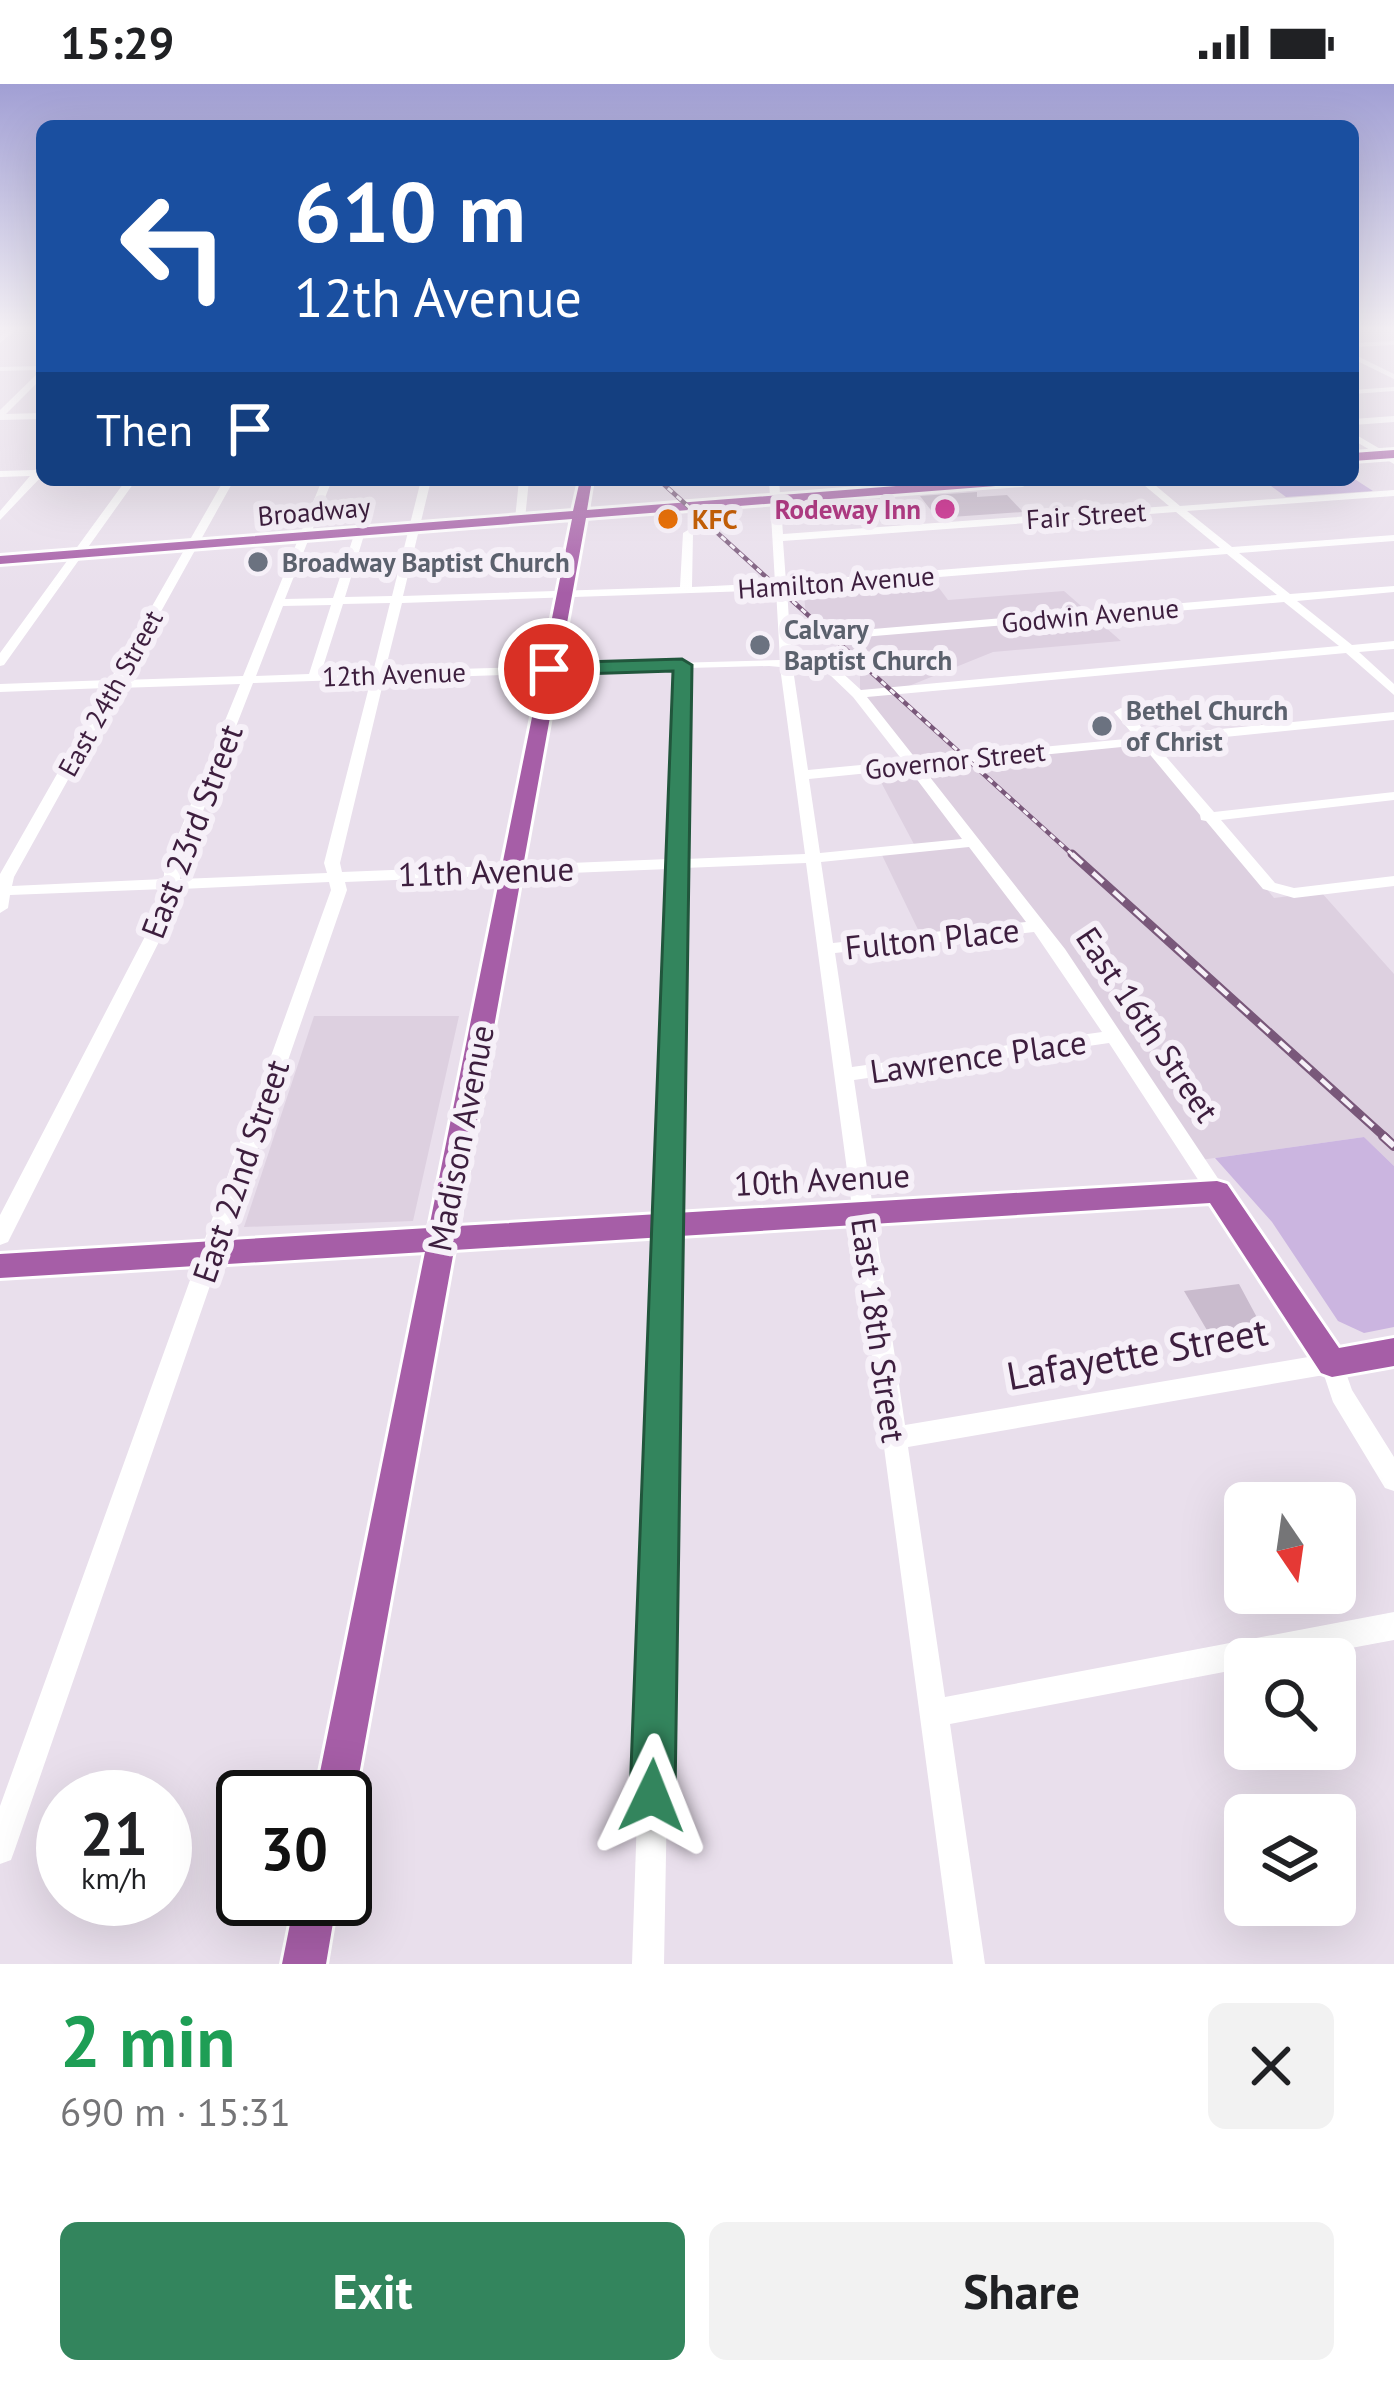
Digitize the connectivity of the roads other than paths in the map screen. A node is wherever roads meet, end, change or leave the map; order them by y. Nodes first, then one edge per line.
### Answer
1 (1394, 419) edge
2 (1359, 422) edge
3 (1359, 439) edge
4 (1391, 456) edge
5 (1359, 457) edge
6 (36, 471) edge
7 (0, 474) edge
8 (36, 477) edge
9 (126, 486) edge
10 (226, 486) edge
11 (324, 486) edge
12 (425, 486) edge
13 (523, 486) edge
14 (585, 486) edge
15 (857, 486) edge
16 (1150, 486) edge
17 (775, 489) edge
18 (1394, 493) edge
19 (1177, 508) junction
20 (580, 514) junction
21 (0, 517) edge
22 (520, 519) junction
23 (415, 527) junction
24 (361, 532) junction
25 (688, 533) dead end
26 (303, 536) junction
27 (778, 538) junction
28 (1394, 538) edge
29 (193, 545) junction
30 (1228, 551) junction
31 (77, 554) junction
32 (0, 560) edge
33 (782, 586) junction
34 (1394, 589) edge
35 (686, 590) junction
36 (563, 594) junction
37 (1286, 598) junction
38 (397, 600) junction
39 (339, 602) junction
40 (277, 604) junction
41 (1394, 646) edge
42 (1348, 650) junction
43 (787, 652) junction
44 (0, 662) edge
45 (682, 665) junction
46 (549, 669) junction
47 (378, 675) junction
48 (314, 677) junction
49 (248, 679) junction
50 (115, 683) junction
51 (0, 688) edge
52 (1394, 692) edge
53 (858, 694) junction
54 (1121, 712) dead end
55 (1394, 716) edge
56 (1144, 741) junction
57 (912, 764) junction
58 (802, 775) junction
59 (1394, 796) edge
60 (1206, 817) junction
61 (972, 842) junction
62 (813, 857) junction
63 (679, 862) junction
64 (511, 870) junction
65 (335, 877) junction
66 (1394, 881) edge
67 (172, 884) junction
68 (1, 897) edge
69 (1037, 926) junction
70 (826, 949) junction
71 (1115, 1036) junction
72 (842, 1075) junction
73 (1217, 1192) junction
74 (862, 1213) junction
75 (669, 1225) junction
76 (0, 1236) edge
77 (440, 1239) junction
78 (212, 1253) junction
79 (0, 1266) edge
80 (1394, 1352) edge
81 (1332, 1363) junction
82 (895, 1438) junction
83 (1394, 1479) edge
84 (1394, 1627) edge
85 (934, 1713) junction
86 (340, 1770) edge
87 (0, 1849) edge
88 (311, 1926) edge
89 (304, 1964) edge
90 (648, 1964) edge
91 (969, 1964) edge

1 - 2 street
3 - 4 street
4 - 5 main road
6 - 7 street
8 - 21 street
9 - 31 street
10 - 29 street, East 24th Street
11 - 26 street, East 23rd Street
12 - 23 street, East 22nd Street
13 - 22 street
14 - 20 main road, Madison Avenue
15 - 17 main road, Broadway
16 - 19 street
17 - 20 main road, Broadway
17 - 27 street, East 18th Street
18 - 19 street, Fair Street
19 - 27 street, Fair Street
19 - 30 street
20 - 22 main road, Broadway
20 - 36 main road, Madison Avenue
22 - 23 main road, Broadway
23 - 24 main road, Broadway
23 - 38 street, East 22nd Street
24 - 26 main road, Broadway
24 - 39 street
25 - 35 street
26 - 29 main road, Broadway
26 - 40 street, East 23rd Street
27 - 33 street, East 18th Street
28 - 30 street, Hamilton Avenue
29 - 31 main road, Broadway
29 - 50 street, East 24th Street
30 - 33 street, Hamilton Avenue
30 - 37 street
31 - 32 main road, Broadway
31 - 44 street
33 - 35 street, Hamilton Avenue
33 - 43 street, East 18th Street
34 - 37 street, Godwin Avenue
35 - 36 street, Hamilton Avenue
36 - 38 street, Hamilton Avenue
36 - 46 main road, Madison Avenue
37 - 42 street
37 - 43 street, Godwin Avenue
38 - 39 street, Hamilton Avenue
38 - 47 street, East 22nd Street
39 - 40 street, Hamilton Avenue
39 - 48 street
40 - 49 street, East 23rd Street
41 - 42 street
42 - 52 street
42 - 53 street
43 - 45 street, 12th Avenue
43 - 53 street, East 16th Street
43 - 58 street, East 18th Street
45 - 46 street, 12th Avenue
45 - 63 street
46 - 47 street, 12th Avenue
46 - 64 main road, Madison Avenue
47 - 48 street, 12th Avenue
47 - 65 street, East 22nd Street
48 - 49 street, 12th Avenue
49 - 50 street, 12th Avenue
49 - 67 street, East 23rd Street
50 - 51 street, 12th Avenue
50 - 68 street, East 24th Street
53 - 57 street, East 16th Street
54 - 56 street
55 - 56 street, Governor Street
56 - 57 street, Governor Street
56 - 60 street
57 - 58 street, Governor Street
57 - 61 street, East 16th Street
58 - 62 street, East 18th Street
59 - 60 street
60 - 66 street
61 - 62 street, 11th Avenue
61 - 69 street, East 16th Street
62 - 63 street, 11th Avenue
62 - 70 street, East 18th Street
63 - 64 street, 11th Avenue
63 - 75 street
64 - 65 street, 11th Avenue
64 - 77 main road, Madison Avenue
65 - 67 street, 11th Avenue
65 - 78 street, East 22nd Street
67 - 68 street, 11th Avenue
67 - 76 street, East 23rd Street
69 - 70 street, Fulton Place
69 - 71 street, East 16th Street
70 - 72 street, East 18th Street
71 - 72 street, Lawrence Place
71 - 73 street, East 16th Street
72 - 74 street, East 18th Street
73 - 74 main road, 10th Avenue
73 - 81 main road, East 16th Street
74 - 75 main road, 10th Avenue
74 - 82 street, East 18th Street
75 - 77 main road, 10th Avenue
75 - 90 street
77 - 78 main road, 10th Avenue
77 - 86 main road, Madison Avenue
78 - 79 main road, 10th Avenue
78 - 87 street, East 22nd Street
80 - 81 main road, Lafayette Street
81 - 82 street, Lafayette Street
81 - 83 street, East 16th Street
82 - 85 street, East 18th Street
84 - 85 street
85 - 91 street, East 18th Street
88 - 89 main road

